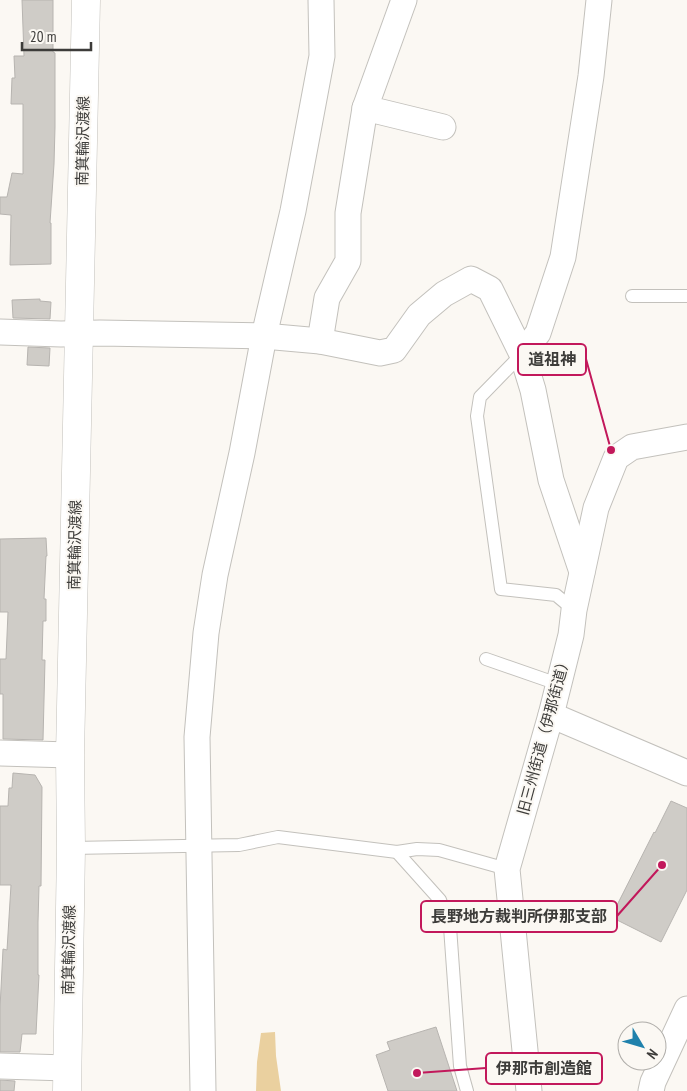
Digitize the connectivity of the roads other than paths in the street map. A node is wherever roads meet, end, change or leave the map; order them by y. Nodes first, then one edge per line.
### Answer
1 (86, 0) edge
2 (321, 0) edge
3 (404, 0) edge
4 (599, 0) edge
5 (365, 108) junction
6 (442, 127) dead end
7 (632, 296) dead end
8 (687, 296) edge
9 (0, 332) edge
10 (79, 334) junction
11 (264, 336) junction
12 (320, 341) junction
13 (522, 354) junction
14 (687, 437) edge
15 (582, 572) junction
16 (574, 610) junction
17 (486, 659) dead end
18 (558, 684) junction
19 (551, 715) junction
20 (0, 753) edge
21 (70, 755) junction
22 (687, 774) edge
23 (200, 845) junction
24 (71, 848) junction
25 (397, 852) junction
26 (507, 869) junction
27 (687, 1009) edge
28 (0, 1066) edge
29 (67, 1080) edge
30 (203, 1091) edge
31 (466, 1091) edge
32 (529, 1091) edge
33 (651, 1091) edge

1 - 10 main road, 南箕輪沢渡線
2 - 11 street
3 - 5 street
4 - 13 street
5 - 6 street
5 - 12 street
7 - 8 lane
9 - 10 street
10 - 11 street
10 - 21 main road, 南箕輪沢渡線
11 - 12 street
11 - 23 street
12 - 13 street
13 - 15 street
13 - 16 lane
14 - 15 street, 旧三州街道（伊那街道）
15 - 16 street, 旧三州街道（伊那街道）
16 - 18 street, 旧三州街道（伊那街道）
17 - 18 lane
18 - 19 street, 旧三州街道（伊那街道）
19 - 22 street
19 - 26 street, 旧三州街道（伊那街道）
20 - 21 street
21 - 24 main road, 南箕輪沢渡線
23 - 24 lane
23 - 25 lane
23 - 30 street
24 - 29 main road, 南箕輪沢渡線
25 - 26 lane
25 - 31 lane
26 - 32 street, 旧三州街道（伊那街道）
27 - 33 street
28 - 29 street

